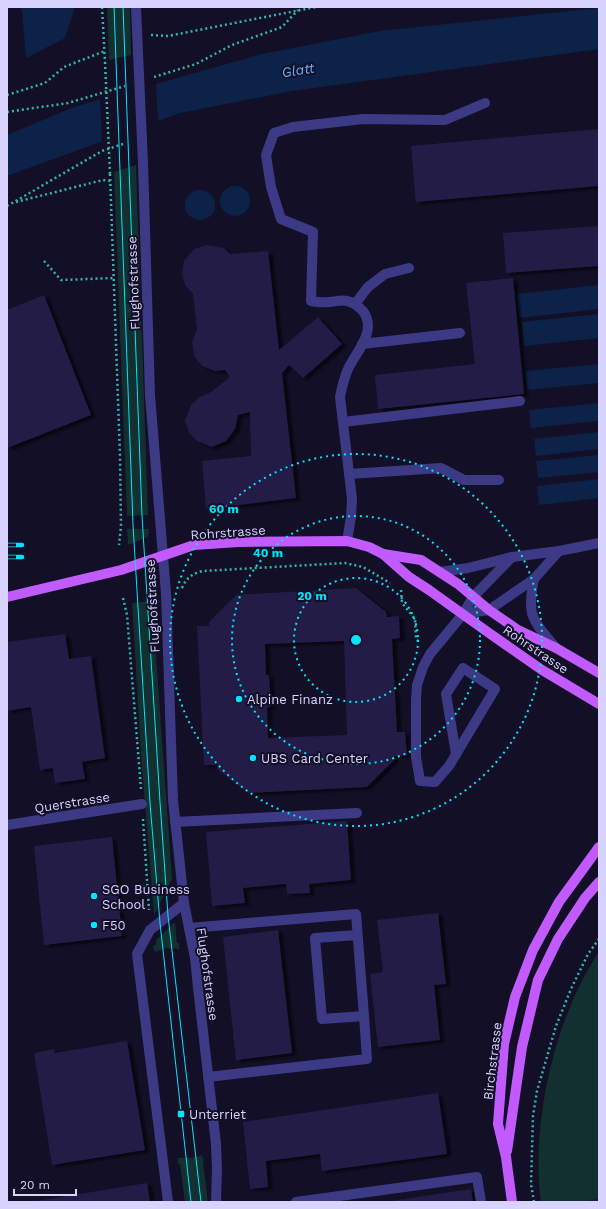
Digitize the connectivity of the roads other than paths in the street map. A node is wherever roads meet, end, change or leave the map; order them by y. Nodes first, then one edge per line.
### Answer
1 (136, 7) edge
2 (485, 103) dead end
3 (409, 268) dead end
4 (355, 304) junction
5 (460, 333) dead end
6 (362, 344) junction
7 (520, 401) dead end
8 (343, 422) junction
9 (349, 474) junction
10 (499, 480) dead end
11 (347, 541) junction
12 (599, 543) edge
13 (559, 551) junction
14 (383, 554) junction
15 (162, 556) junction
16 (512, 557) junction
17 (440, 572) junction
18 (534, 579) junction
19 (7, 597) edge
20 (473, 597) junction
21 (489, 610) junction
22 (463, 614) junction
23 (556, 648) junction
24 (599, 673) edge
25 (599, 704) edge
26 (456, 754) junction
27 (142, 804) road end
28 (357, 813) dead end
29 (175, 822) junction
30 (7, 825) edge
31 (599, 847) edge
32 (599, 882) edge
33 (184, 903) junction
34 (189, 928) junction
35 (357, 935) junction
36 (364, 1016) junction
37 (208, 1077) junction
38 (506, 1157) junction
39 (168, 1202) edge
40 (216, 1202) edge
41 (296, 1202) edge
42 (480, 1202) edge
43 (512, 1202) edge

1 - 15 street, Flughofstrasse, bridge
2 - 4 street
3 - 4 street
4 - 6 street
5 - 6 street
6 - 8 street
7 - 8 street
8 - 9 street
9 - 10 street
9 - 11 street
11 - 14 main road, Rohrstrasse
11 - 15 main road, Rohrstrasse
12 - 13 street
13 - 16 street
13 - 18 street
14 - 17 main road, Rohrstrasse
14 - 22 main road, Rohrstrasse
15 - 19 main road, Rohrstrasse
15 - 29 street, Flughofstrasse
16 - 17 street
16 - 20 street
17 - 20 main road, Rohrstrasse
18 - 21 street
18 - 23 street
20 - 21 main road, Rohrstrasse
20 - 22 street
21 - 22 street
21 - 23 main road, Rohrstrasse
22 - 25 main road, Rohrstrasse
22 - 26 street
23 - 24 main road, Rohrstrasse
26 - 26 street
27 - 30 street, Querstrasse
28 - 29 street
29 - 33 street, Flughofstrasse
31 - 38 main road, Birchstrasse
32 - 38 main road, Birchstrasse
33 - 34 street, Flughofstrasse
33 - 39 street
34 - 35 street
34 - 37 street, Flughofstrasse
35 - 36 street
35 - 36 street
36 - 37 street
37 - 40 street, Flughofstrasse
38 - 43 main road, Birchstrasse
41 - 42 street

